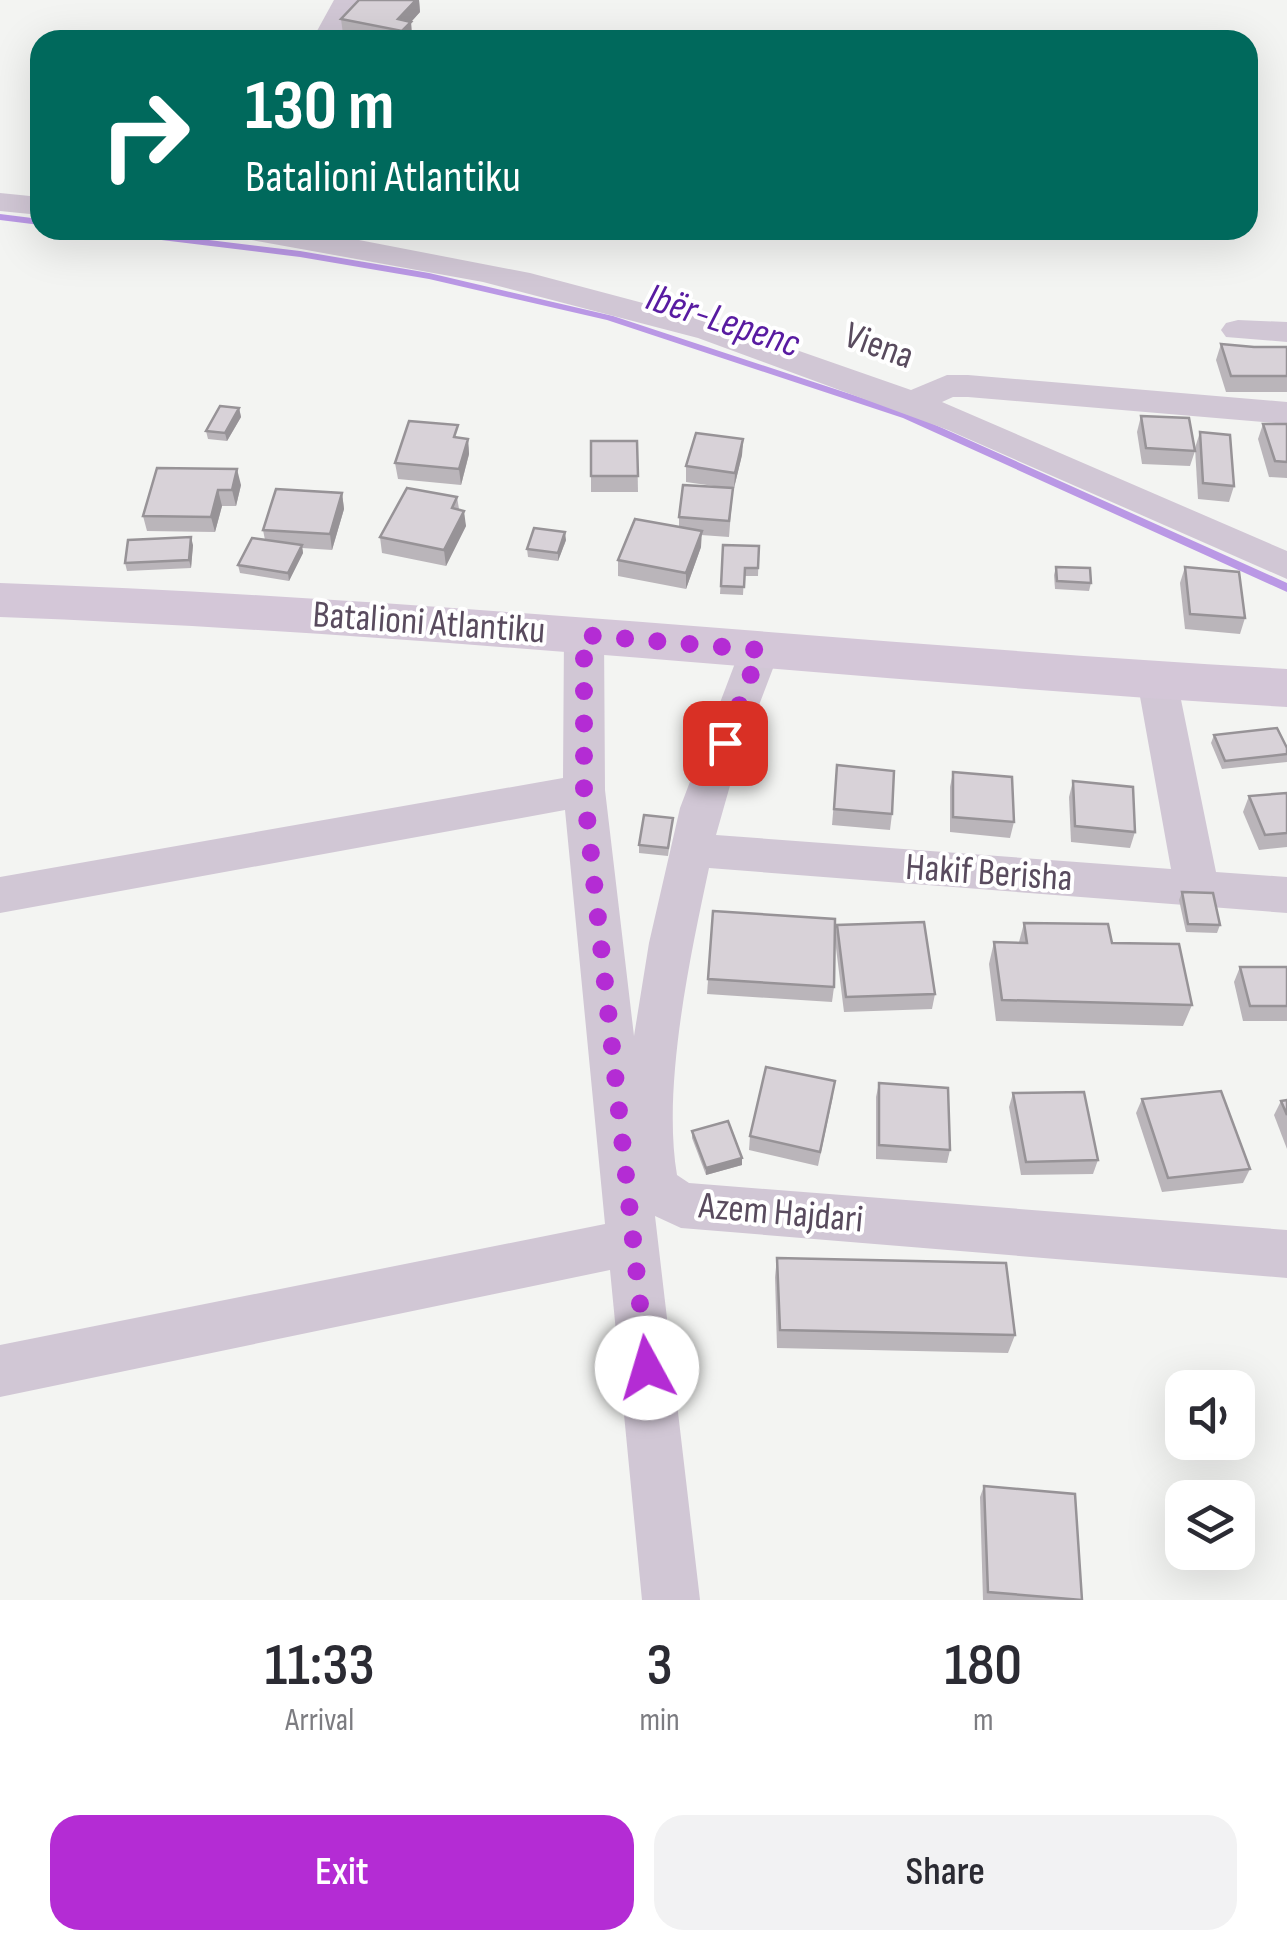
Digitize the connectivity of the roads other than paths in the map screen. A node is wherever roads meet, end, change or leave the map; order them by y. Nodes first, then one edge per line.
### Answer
1 (348, 0) edge
2 (332, 30) edge
3 (0, 202) edge
4 (30, 205) edge
5 (303, 240) edge
6 (1238, 330) dead end
7 (1287, 332) edge
8 (912, 403) junction
9 (1287, 413) edge
10 (1287, 566) edge
11 (0, 600) edge
12 (584, 635) junction
13 (760, 650) junction
14 (1156, 680) junction
15 (1287, 688) edge
16 (584, 790) junction
17 (690, 850) junction
18 (1197, 888) junction
19 (0, 895) edge
20 (1287, 895) edge
21 (634, 1242) junction
22 (1287, 1254) edge
23 (0, 1371) edge
24 (671, 1600) edge

1 - 2 street
3 - 4 street
5 - 8 street, Viena
6 - 7 street
8 - 9 street
8 - 10 street, Viena
11 - 12 street, Batalioni Atlantiku
12 - 13 street, Batalioni Atlantiku
12 - 16 street
13 - 14 street, Batalioni Atlantiku
13 - 17 street, Azem Hajdari
14 - 15 street, Batalioni Atlantiku
14 - 18 street
16 - 19 street
16 - 21 street
17 - 18 street, Hakif Berisha
17 - 22 street, Azem Hajdari
18 - 20 street, Hakif Berisha
21 - 23 street
21 - 24 street

